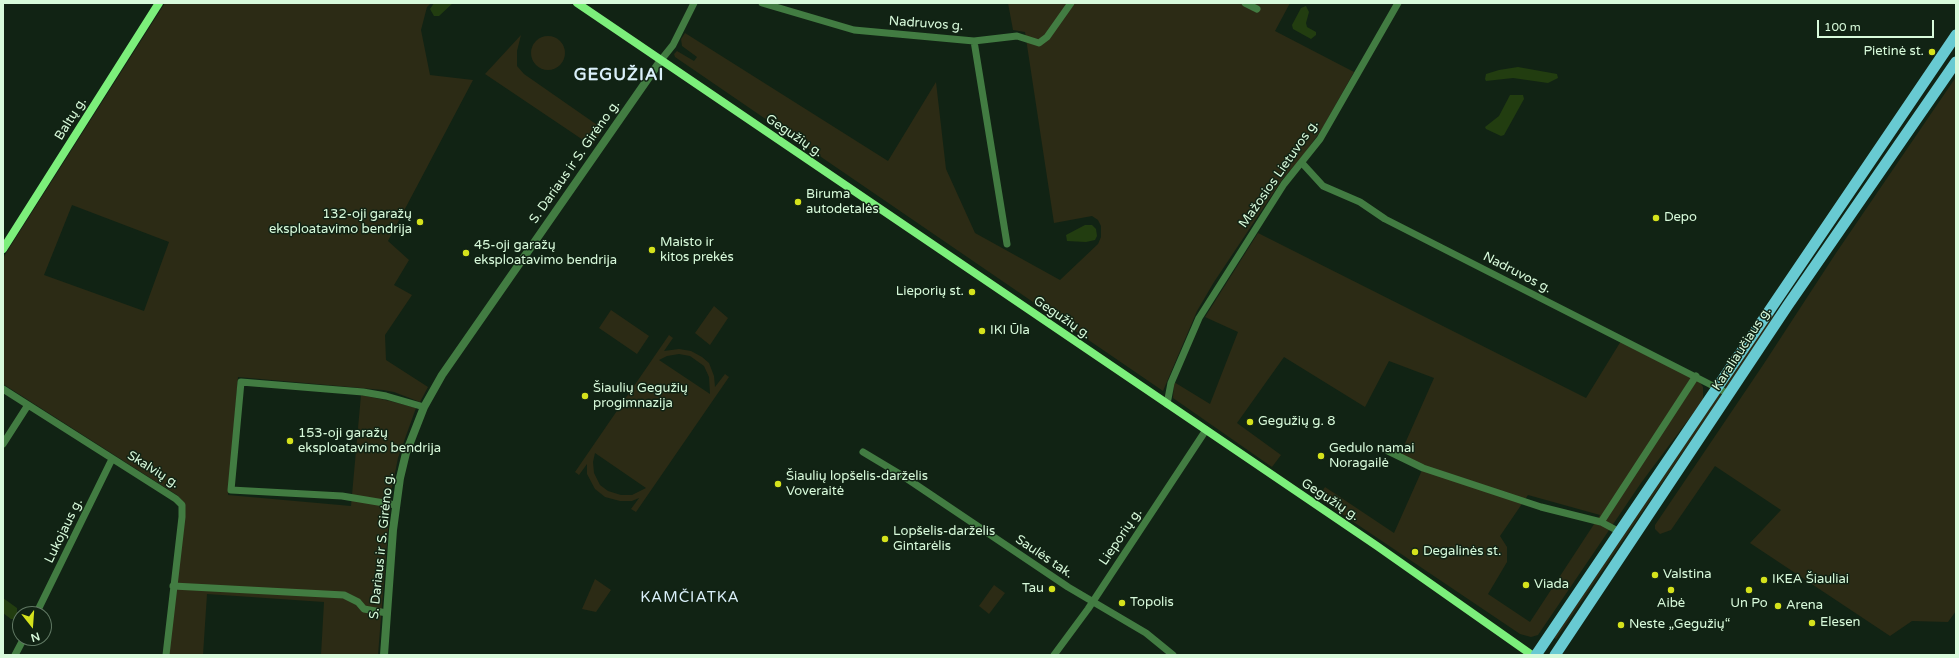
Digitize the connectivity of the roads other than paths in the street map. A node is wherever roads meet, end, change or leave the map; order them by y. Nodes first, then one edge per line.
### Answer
1 (159, 3) edge
2 (576, 3) edge
3 (694, 3) edge
4 (762, 3) edge
5 (1071, 3) edge
6 (1245, 3) edge
7 (1398, 3) edge
8 (1257, 10) dead end
9 (1956, 35) edge
10 (974, 41) junction
11 (661, 60) junction
12 (1956, 62) edge
13 (1302, 163) junction
14 (1007, 244) dead end
15 (3, 249) edge
16 (1696, 376) junction
17 (1717, 387) junction
18 (3, 389) edge
19 (1729, 394) junction
20 (1167, 404) junction
21 (28, 405) junction
22 (424, 407) junction
23 (1206, 430) junction
24 (3, 444) edge
25 (1388, 451) dead end
26 (863, 452) dead end
27 (112, 459) junction
28 (396, 505) junction
29 (1601, 522) junction
30 (1618, 531) junction
31 (173, 586) junction
32 (1093, 601) junction
33 (40, 606) edge
34 (387, 614) junction
35 (20, 646) edge
36 (15, 655) edge
37 (166, 655) edge
38 (384, 655) edge
39 (1054, 655) edge
40 (1173, 655) edge
41 (1532, 655) edge
42 (1536, 655) edge
43 (1555, 655) edge

1 - 15 main road, Baltų g.
2 - 11 main road, Gegužių g.
3 - 11 street
4 - 10 street, Nadruvos g.
5 - 10 street, Nadruvos g.
6 - 8 street
7 - 13 street, Mažosios Lietuvos g.
9 - 17 highway, Karaliaučiaus g.
10 - 14 street
11 - 20 main road, Gegužių g.
11 - 22 street, S. Dariaus ir S. Girėno g.
12 - 19 highway, Karaliaučiaus g.
13 - 16 street, Nadruvos g.
13 - 20 street, Mažosios Lietuvos g.
16 - 17 street, Nadruvos g.
16 - 29 street
17 - 19 street, Nadruvos g.
17 - 30 highway, Karaliaučiaus g.
18 - 21 street, Skalvių g.
19 - 43 highway, Karaliaučiaus g.
20 - 23 main road, Gegužių g.
21 - 24 street
21 - 27 street, Skalvių g.
22 - 28 street, S. Dariaus ir S. Girėno g.
22 - 28 street
23 - 32 street, Lieporių g.
23 - 41 main road, Gegužių g.
25 - 29 street
26 - 32 street, Saulės tak.
27 - 31 street, Skalvių g.
27 - 33 street, Lukojaus g.
28 - 34 street, S. Dariaus ir S. Girėno g.
29 - 30 street
30 - 42 highway, Karaliaučiaus g.
31 - 34 street
31 - 37 street, Skalvių g.
32 - 39 street, Lieporių g.
32 - 40 street, Saulės tak.
34 - 38 street, S. Dariaus ir S. Girėno g.
35 - 36 street

